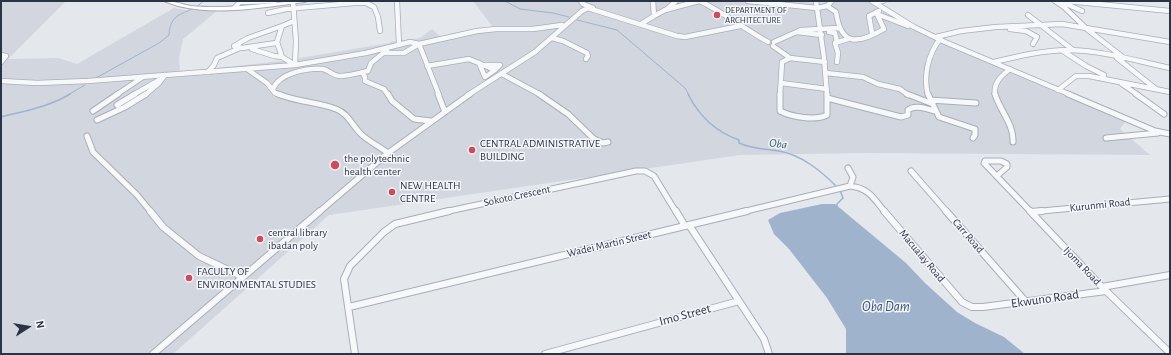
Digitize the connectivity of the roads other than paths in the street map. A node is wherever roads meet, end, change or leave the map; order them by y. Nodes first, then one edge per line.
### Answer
1 (166, 1) edge
2 (275, 1) edge
3 (305, 1) edge
4 (349, 1) edge
5 (397, 1) edge
6 (653, 1) edge
7 (676, 1) edge
8 (699, 1) edge
9 (748, 1) edge
10 (816, 1) edge
11 (832, 1) edge
12 (883, 1) edge
13 (1055, 1) edge
14 (1060, 1) edge
15 (1067, 1) edge
16 (240, 2) edge
17 (292, 2) junction
18 (353, 2) edge
19 (582, 2) edge
20 (873, 2) edge
21 (344, 4) junction
22 (1082, 5) dead end
23 (827, 6) junction
24 (235, 7) junction
25 (817, 8) junction
26 (293, 9) junction
27 (595, 9) junction
28 (665, 10) junction
29 (885, 10) junction
30 (582, 11) junction
31 (1170, 11) edge
32 (1081, 12) junction
33 (268, 13) dead end
34 (876, 13) junction
35 (1028, 15) dead end
36 (1074, 15) junction
37 (654, 16) junction
38 (294, 21) junction
39 (642, 24) junction
40 (1040, 24) junction
41 (562, 25) dead end
42 (282, 26) junction
43 (740, 26) junction
44 (1084, 26) junction
45 (914, 27) junction
46 (1005, 27) junction
47 (839, 28) junction
48 (380, 31) dead end
49 (821, 31) junction
50 (792, 32) junction
51 (872, 33) junction
52 (552, 38) junction
53 (938, 38) junction
54 (848, 39) junction
55 (276, 42) junction
56 (837, 42) junction
57 (1170, 42) edge
58 (399, 44) junction
59 (419, 44) junction
60 (774, 44) junction
61 (1033, 44) dead end
62 (392, 46) junction
63 (242, 48) junction
64 (1073, 50) junction
65 (1063, 51) junction
66 (384, 53) junction
67 (1, 54) edge
68 (282, 57) junction
69 (1115, 57) junction
70 (790, 58) junction
71 (586, 59) dead end
72 (1126, 59) junction
73 (1, 62) edge
74 (479, 62) junction
75 (825, 62) junction
76 (837, 62) dead end
77 (994, 62) junction
78 (295, 65) junction
79 (428, 66) junction
80 (1170, 68) edge
81 (247, 69) junction
82 (1010, 69) junction
83 (208, 72) junction
84 (362, 72) junction
85 (826, 72) junction
86 (502, 74) junction
87 (143, 77) junction
88 (164, 77) junction
89 (1103, 78) junction
90 (1, 81) edge
91 (1120, 82) junction
92 (781, 84) junction
93 (272, 89) junction
94 (827, 89) junction
95 (1058, 90) junction
96 (1156, 90) junction
97 (1170, 92) edge
98 (827, 98) junction
99 (931, 102) junction
100 (976, 103) dead end
101 (117, 105) dead end
102 (447, 110) junction
103 (93, 111) dead end
104 (935, 111) junction
105 (1164, 114) dead end
106 (97, 120) dead end
107 (431, 121) junction
108 (1160, 133) junction
109 (1170, 134) edge
110 (87, 136) dead end
111 (973, 138) dead end
112 (1106, 138) dead end
113 (608, 142) dead end
114 (1013, 142) dead end
115 (388, 153) junction
116 (848, 168) dead end
117 (911, 171) dead end
118 (998, 176) dead end
119 (850, 186) junction
120 (868, 192) joint
121 (1170, 199) edge
122 (1031, 212) junction
123 (687, 226) junction
124 (1170, 275) edge
125 (243, 277) junction
126 (1104, 289) junction
127 (739, 301) junction
128 (1026, 302) junction
129 (349, 307) junction
130 (983, 307) joint
131 (1170, 353) edge
132 (152, 354) edge
133 (355, 354) edge
134 (545, 354) edge
135 (769, 354) edge

1 - 24 main road
2 - 16 street
3 - 17 main road
4 - 21 street
5 - 58 street
6 - 37 street
7 - 28 street
8 - 28 street
8 - 43 street
9 - 25 street
10 - 25 street
11 - 23 street
12 - 20 street
13 - 36 street
14 - 32 street
15 - 31 street
16 - 24 street
17 - 24 main road
17 - 26 street
18 - 21 street
18 - 48 street
19 - 27 street
19 - 30 street
20 - 29 street
21 - 26 street
22 - 32 street
23 - 25 street
23 - 47 street
25 - 49 street
26 - 33 street
26 - 38 street
27 - 30 street
27 - 39 street
28 - 37 street
29 - 34 street
29 - 45 street
30 - 52 street
32 - 36 street
34 - 45 street
34 - 51 street
34 - 51 street
35 - 40 street
36 - 44 street
37 - 39 street
38 - 42 street
38 - 78 street
39 - 43 street
40 - 44 street
40 - 46 street
40 - 64 street
41 - 59 street
42 - 55 street
42 - 63 street
43 - 60 street
44 - 57 street
44 - 72 street
45 - 53 street
46 - 53 street
46 - 61 street
47 - 49 street
47 - 54 street
49 - 50 street
49 - 50 street
49 - 56 street
49 - 75 street
50 - 60 street
51 - 54 street
52 - 71 street
52 - 86 street
53 - 77 street
53 - 99 street
54 - 56 street
55 - 63 street
55 - 68 street
56 - 76 street
58 - 59 street
58 - 62 street
59 - 66 street
59 - 79 street
60 - 70 street
62 - 66 street
62 - 78 street
63 - 68 street
63 - 83 street
64 - 65 street
64 - 69 street
65 - 77 street
65 - 89 street
66 - 84 street
67 - 73 street
68 - 78 street
69 - 72 street
69 - 96 street
70 - 75 street
70 - 92 street
72 - 80 street
74 - 74 street
74 - 79 street
75 - 85 street
77 - 82 street
78 - 81 street
79 - 102 street
81 - 83 street
81 - 93 street
82 - 95 street
82 - 114 street
83 - 88 street
84 - 93 street
84 - 107 street
85 - 94 street
85 - 99 street
86 - 102 street
86 - 113 street
87 - 88 street
87 - 90 street
87 - 103 street
88 - 101 street
88 - 106 street
89 - 91 street
89 - 95 street
91 - 96 street
91 - 105 street
92 - 94 street
92 - 98 street
93 - 115 street
94 - 98 street
95 - 108 street
96 - 97 street
98 - 104 street
99 - 100 street
99 - 104 street
102 - 107 street
104 - 111 street
107 - 115 street
108 - 109 street
108 - 112 street
110 - 125 street
115 - 125 street
116 - 119 street
117 - 128 street, Carr Road
118 - 122 street, Ijoma Road
119 - 120 street, Wadei Martin Street
119 - 123 street, Wadei Martin Street
120 - 130 street, Macualay Road
121 - 122 street, Kurunmi Road
122 - 126 street, Ijoma Road
123 - 127 street
123 - 129 street, Wadei Martin Street
123 - 129 street, Sokoto Crescent
124 - 126 street, Ekwuno Road
125 - 132 street
126 - 128 street, Ekwuno Road
126 - 131 street, Ijoma Road
127 - 134 street, Imo Street
127 - 135 street
128 - 130 street, Ekwuno Road
129 - 133 street

